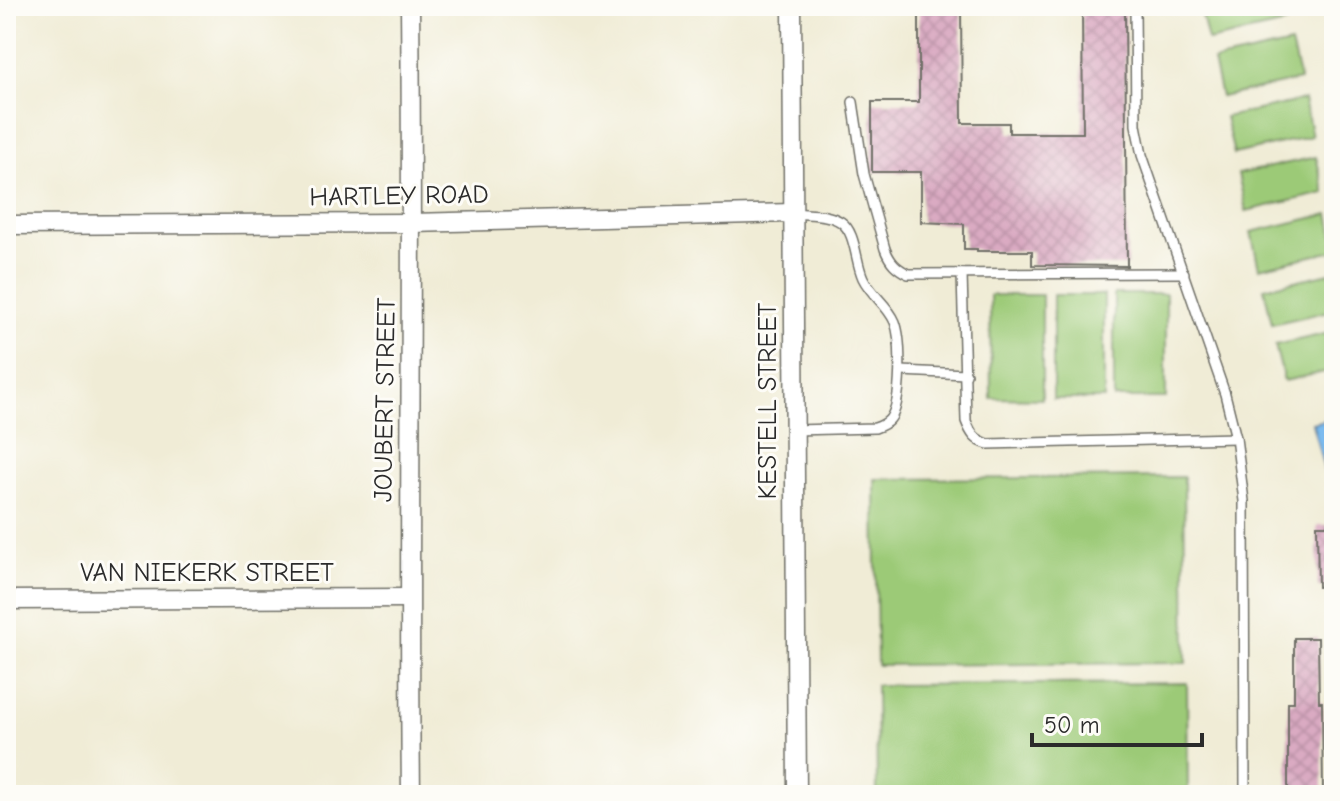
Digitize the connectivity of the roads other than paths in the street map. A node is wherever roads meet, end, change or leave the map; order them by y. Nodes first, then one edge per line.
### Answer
1 (410, 6) edge
2 (792, 6) edge
3 (1135, 6) edge
4 (853, 102) dead end
5 (793, 213) junction
6 (412, 223) junction
7 (6, 225) edge
8 (1184, 273) junction
9 (962, 274) junction
10 (901, 371) junction
11 (966, 374) junction
12 (794, 430) junction
13 (1236, 438) junction
14 (409, 598) junction
15 (6, 600) edge
16 (411, 795) edge
17 (797, 795) edge
18 (1245, 795) edge

1 - 6 street, JOUBERT STREET
2 - 5 street, KESTELL STREET
3 - 8 lane
4 - 9 lane
5 - 6 street, HARTLEY ROAD
5 - 10 lane
5 - 12 street, KESTELL STREET
6 - 7 street, HARTLEY ROAD
6 - 14 street, JOUBERT STREET
8 - 9 lane
8 - 13 lane
9 - 11 lane
10 - 11 lane
10 - 12 lane
11 - 13 lane
12 - 17 street, KESTELL STREET
13 - 18 lane
14 - 15 street, VAN NIEKERK STREET
14 - 16 street, JOUBERT STREET

